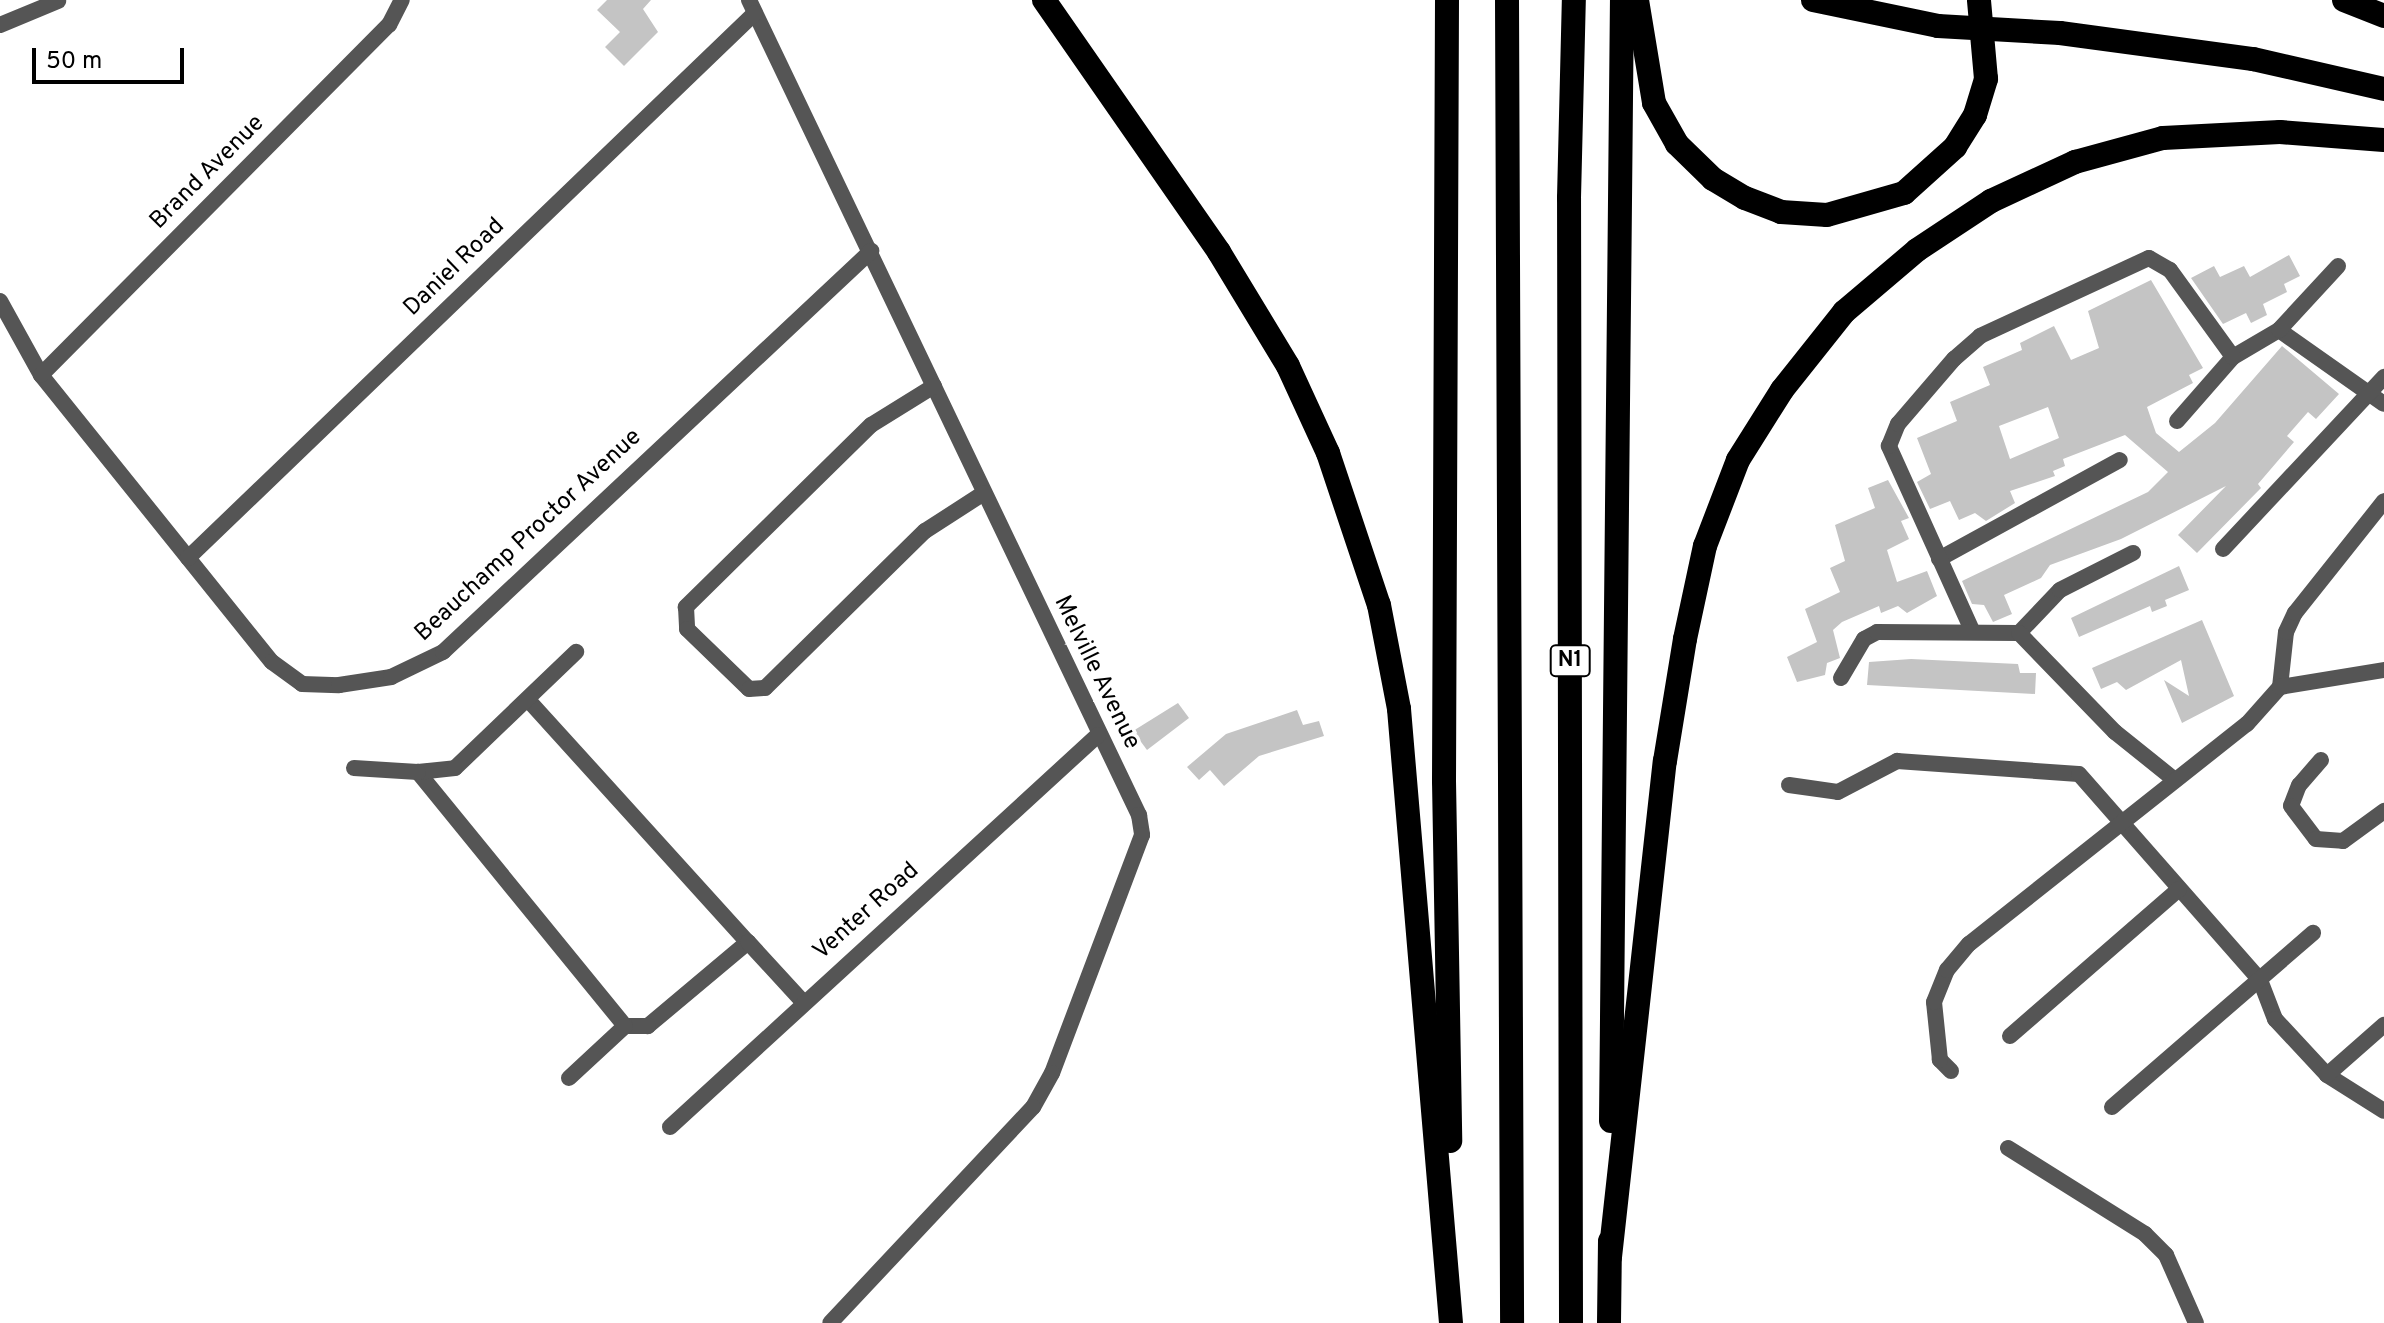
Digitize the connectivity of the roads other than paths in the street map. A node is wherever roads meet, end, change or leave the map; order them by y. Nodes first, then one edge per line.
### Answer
1 (402, 0) edge
2 (1044, 0) edge
3 (1447, 0) edge
4 (1507, 0) edge
5 (1574, 0) edge
6 (1622, 0) edge
7 (1637, 0) edge
8 (1813, 0) edge
9 (1979, 0) edge
10 (2344, 0) edge
11 (58, 1) edge
12 (752, 6) edge
13 (2384, 16) edge
14 (0, 25) edge
15 (2384, 89) edge
16 (2384, 140) edge
17 (871, 251) junction
18 (2338, 266) dead end
19 (0, 301) edge
20 (2279, 330) junction
21 (2233, 357) junction
22 (41, 375) junction
23 (2384, 377) edge
24 (934, 386) junction
25 (2369, 394) junction
26 (2384, 404) edge
27 (2177, 421) dead end
28 (2120, 460) dead end
29 (984, 493) junction
30 (2384, 501) edge
31 (2223, 549) dead end
32 (2133, 553) dead end
33 (188, 558) junction
34 (1939, 559) junction
35 (1971, 628) junction
36 (2019, 633) junction
37 (576, 652) dead end
38 (2384, 670) edge
39 (1841, 678) dead end
40 (2280, 687) junction
41 (530, 702) junction
42 (1098, 735) junction
43 (2321, 760) dead end
44 (354, 768) dead end
45 (418, 772) junction
46 (2175, 780) junction
47 (1789, 785) dead end
48 (2384, 811) edge
49 (2119, 822) junction
50 (2179, 889) junction
51 (2313, 933) dead end
52 (748, 942) junction
53 (2260, 980) junction
54 (803, 1002) junction
55 (2384, 1025) edge
56 (625, 1026) junction
57 (2010, 1036) dead end
58 (1951, 1071) dead end
59 (2327, 1075) junction
60 (569, 1078) dead end
61 (2112, 1107) dead end
62 (2384, 1111) edge
63 (670, 1127) dead end
64 (2008, 1148) dead end
65 (1610, 1257) junction
66 (833, 1322) edge
67 (1452, 1323) edge
68 (1512, 1323) edge
69 (1571, 1323) edge
70 (1609, 1323) edge
71 (2196, 1323) edge

1 - 22 street, Brand Avenue
2 - 67 highway
3 - 67 highway
4 - 68 highway
5 - 69 highway, N1
6 - 65 highway
7 - 9 highway
8 - 15 highway
10 - 13 highway
11 - 14 street
12 - 17 street, Melville Avenue
12 - 33 street, Daniel Road
16 - 65 highway
17 - 24 street, Melville Avenue
17 - 33 street, Beauchamp Proctor Avenue
18 - 20 street
19 - 22 street, Beauchamp Proctor Avenue
20 - 21 street
20 - 25 street
21 - 27 street
21 - 34 street
22 - 33 street, Beauchamp Proctor Avenue
23 - 25 street
24 - 29 street, Melville Avenue
24 - 29 street
25 - 26 street
25 - 31 street
28 - 34 street
29 - 42 street, Melville Avenue
30 - 40 street
32 - 36 street
34 - 35 street
35 - 36 street
35 - 39 street
36 - 46 street
37 - 41 street
38 - 40 street
40 - 46 street
41 - 45 street
41 - 52 street
42 - 54 street, Venter Road
42 - 66 street, Melville Avenue
43 - 48 street
44 - 45 street
45 - 56 street
46 - 49 street
47 - 49 street
49 - 50 street
49 - 58 street
50 - 53 street
50 - 57 street
51 - 53 street
52 - 54 street
52 - 56 street
53 - 59 street
53 - 61 street
54 - 63 street, Venter Road
55 - 59 street
56 - 60 street
59 - 62 street
64 - 71 street
65 - 70 highway

